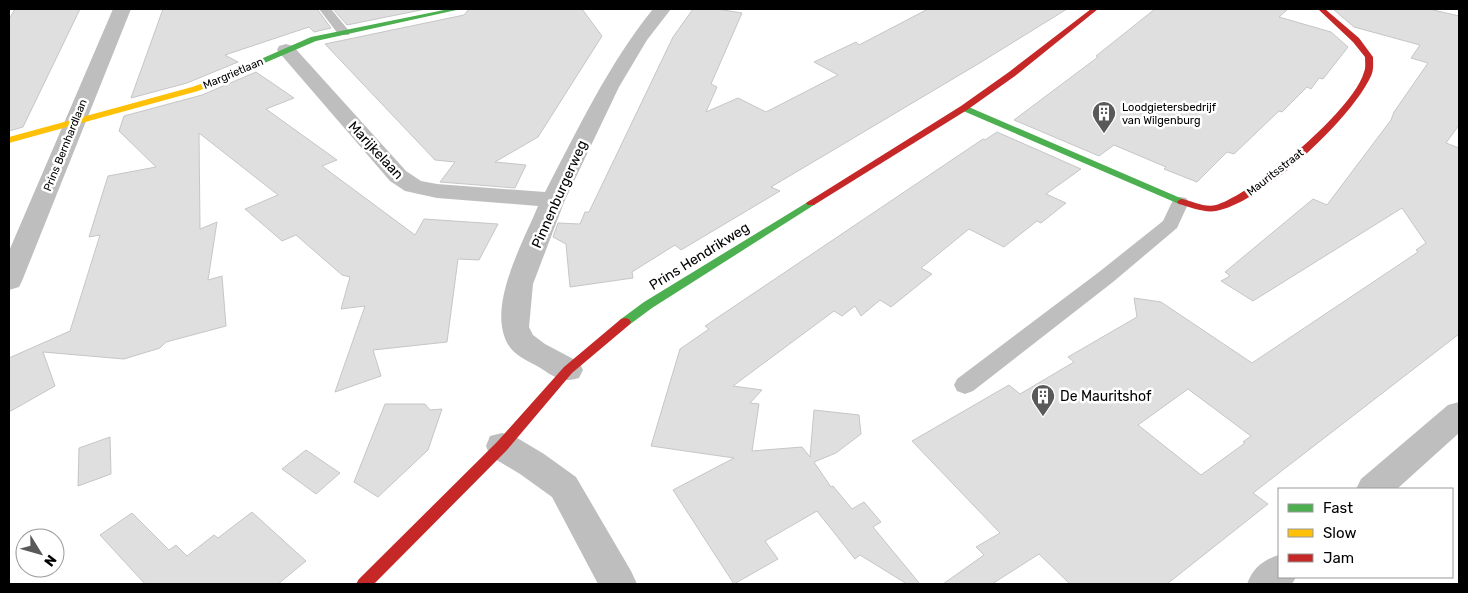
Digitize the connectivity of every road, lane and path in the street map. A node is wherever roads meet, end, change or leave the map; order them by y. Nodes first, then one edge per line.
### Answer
1 (122, 9) edge
2 (325, 9) edge
3 (458, 9) edge
4 (662, 9) edge
5 (1096, 9) edge
6 (1321, 9) edge
7 (344, 32) junction
8 (286, 50) junction
9 (964, 108) junction
10 (74, 122) junction
11 (9, 140) edge
12 (553, 200) junction
13 (1180, 202) junction
14 (9, 281) edge
15 (568, 370) junction
16 (965, 385) dead end
17 (1459, 414) edge
18 (502, 446) junction
19 (1374, 488) edge
20 (1278, 573) edge
21 (364, 584) edge
22 (618, 584) edge
23 (1266, 584) edge

1 - 10 street, Prins Bernhardlaan
2 - 7 lane
3 - 7 street, Margrietlaan
4 - 12 street, Pinnenburgerweg
5 - 9 street, Prins Hendrikweg
6 - 13 street, Mauritsstraat
7 - 8 street, Margrietlaan
8 - 10 street, Margrietlaan
8 - 12 street, Marijkelaan
9 - 13 street, Mauritsstraat
9 - 15 street, Prins Hendrikweg
10 - 11 street, Margrietlaan
10 - 14 street, Prins Bernhardlaan
12 - 15 street, Pinnenburgerweg
13 - 16 lane
15 - 18 street, Prins Hendrikweg
17 - 19 street
18 - 21 street, Prins Hendrikweg
18 - 22 street
20 - 23 street

